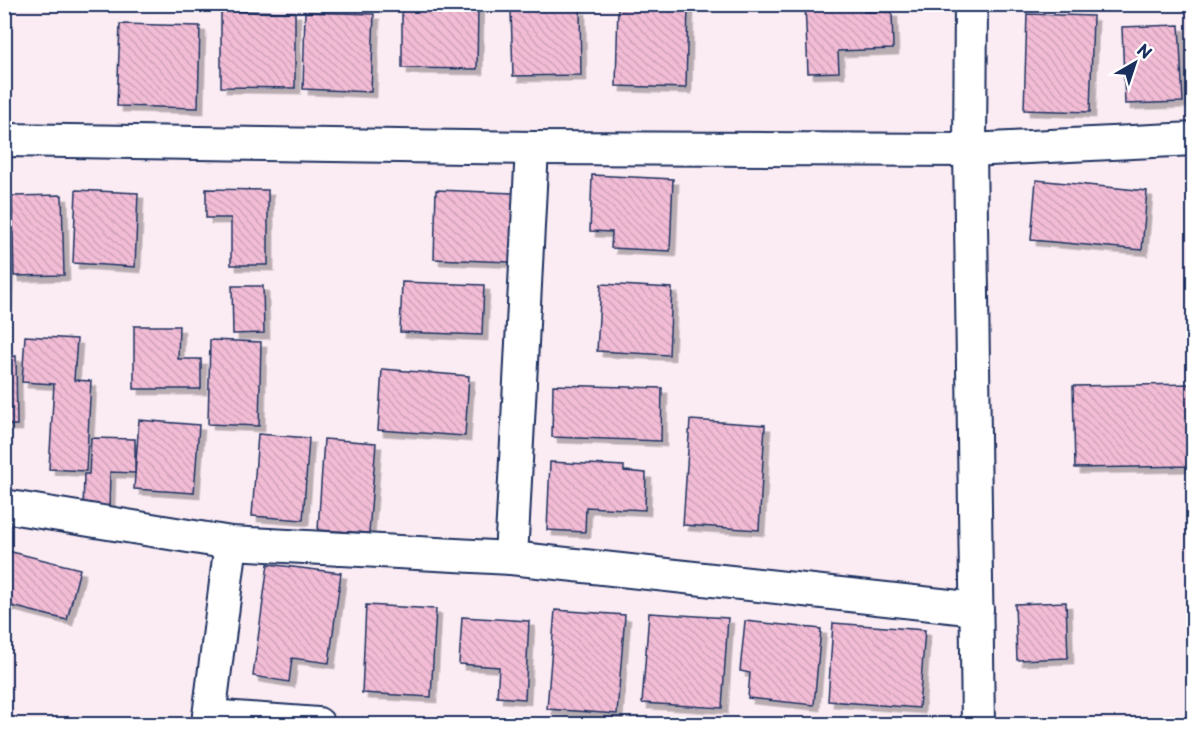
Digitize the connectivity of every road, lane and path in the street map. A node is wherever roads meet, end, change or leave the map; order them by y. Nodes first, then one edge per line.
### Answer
1 (971, 4) edge
2 (1194, 139) edge
3 (4, 140) edge
4 (532, 148) junction
5 (970, 150) junction
6 (4, 506) edge
7 (231, 543) junction
8 (511, 558) junction
9 (977, 609) junction
10 (208, 720) edge
11 (318, 724) edge
12 (978, 724) edge

1 - 5 street
2 - 5 street
3 - 4 street
4 - 5 street
4 - 8 street
5 - 9 street
6 - 7 street
7 - 8 street
7 - 10 street
8 - 9 street
9 - 12 street
10 - 11 street

